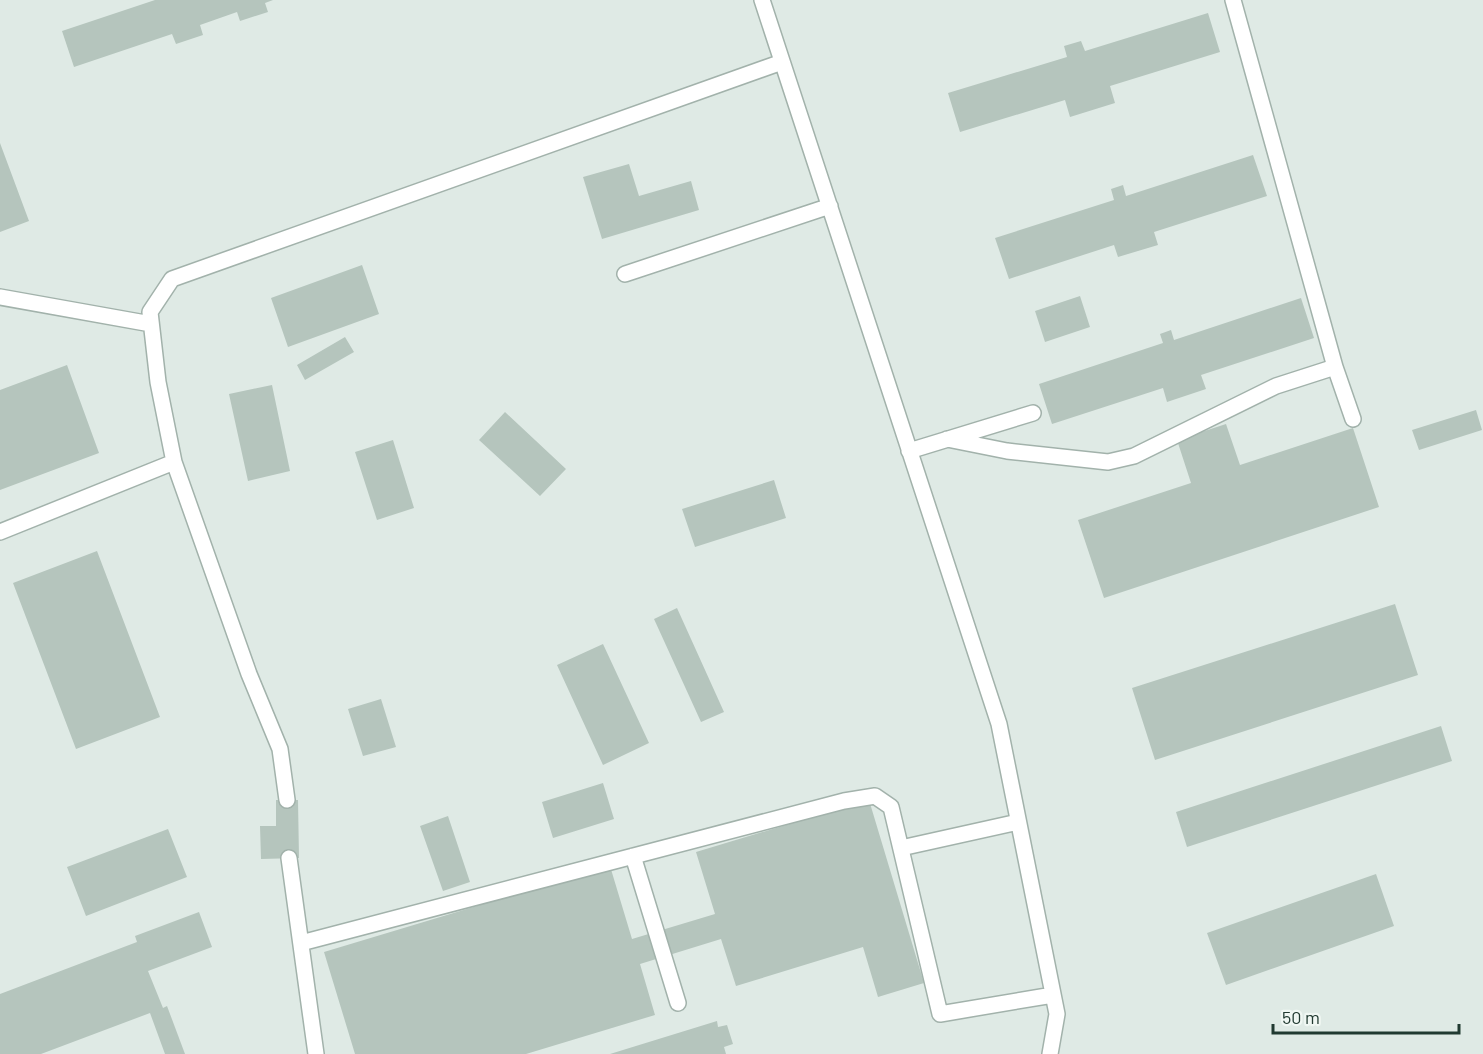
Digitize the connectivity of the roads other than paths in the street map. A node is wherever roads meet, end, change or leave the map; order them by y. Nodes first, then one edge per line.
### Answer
1 (762, 0) edge
2 (1233, 0) edge
3 (783, 62) junction
4 (830, 206) junction
5 (625, 274) dead end
6 (0, 297) edge
7 (151, 324) junction
8 (1335, 367) junction
9 (1033, 413) dead end
10 (1353, 420) dead end
11 (947, 439) junction
12 (909, 451) junction
13 (174, 462) junction
14 (0, 532) edge
15 (287, 800) dead end
16 (1018, 822) junction
17 (901, 848) junction
18 (633, 856) junction
19 (289, 858) dead end
20 (301, 943) junction
21 (1053, 995) junction
22 (678, 1003) dead end
23 (316, 1054) edge
24 (1050, 1054) edge

1 - 3 lane
2 - 8 lane
3 - 4 lane
3 - 7 lane
4 - 5 lane
4 - 12 lane
6 - 7 lane
7 - 13 lane
8 - 10 lane
8 - 11 lane
9 - 11 lane
11 - 12 lane
12 - 16 lane
13 - 14 lane
13 - 15 lane
16 - 17 lane
16 - 21 lane
17 - 18 lane
17 - 21 lane
18 - 20 lane
18 - 22 lane
19 - 20 lane
20 - 23 lane
21 - 24 lane

